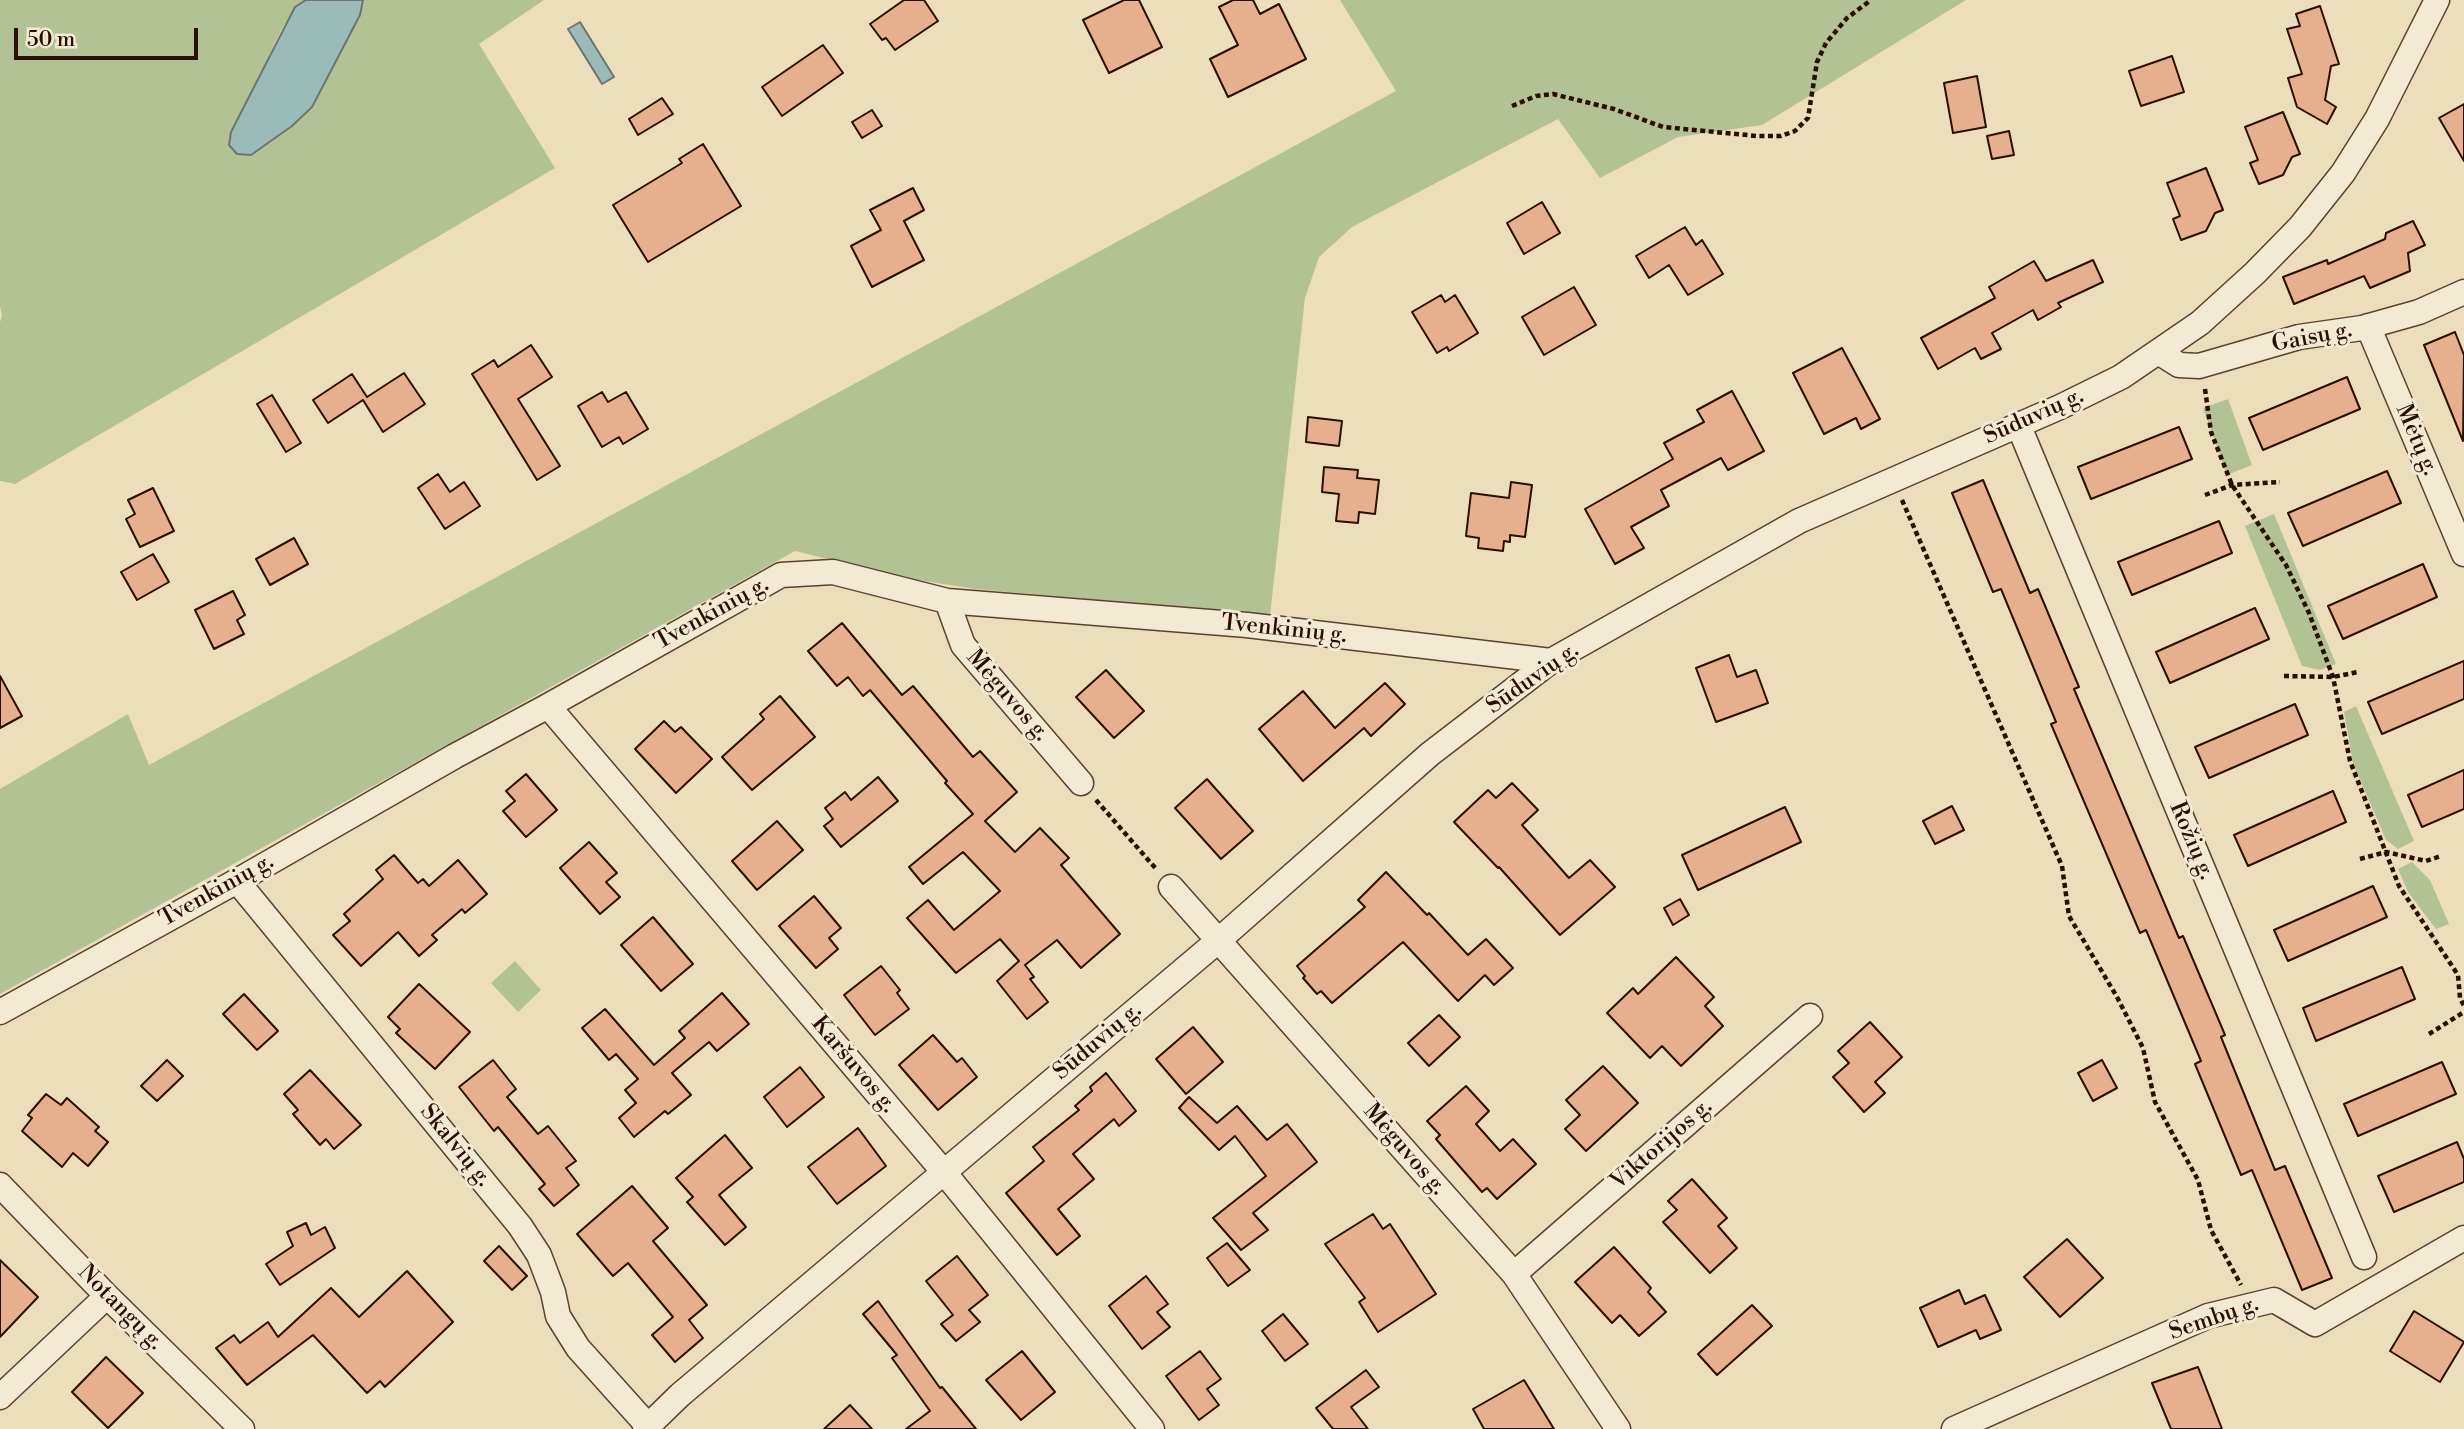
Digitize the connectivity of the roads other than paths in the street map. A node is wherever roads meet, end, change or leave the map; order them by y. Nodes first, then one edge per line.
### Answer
1 (2437, 0) edge
2 (2464, 292) edge
3 (2368, 326) junction
4 (2160, 353) junction
5 (2018, 424) junction
6 (2464, 554) edge
7 (947, 601) junction
8 (1551, 662) junction
9 (548, 706) junction
10 (1081, 783) road end
11 (237, 881) junction
12 (1171, 887) road end
13 (1219, 940) junction
14 (0, 1012) edge
15 (1811, 1016) dead end
16 (943, 1171) junction
17 (0, 1185) edge
18 (2464, 1238) edge
19 (2364, 1258) dead end
20 (1514, 1275) junction
21 (107, 1296) junction
22 (0, 1397) edge
23 (646, 1427) edge
24 (242, 1429) edge
25 (1152, 1429) edge
26 (1618, 1429) edge
27 (1954, 1429) edge

1 - 4 street, Sūduvių g.
2 - 3 street, Gaisų g.
3 - 4 street, Gaisų g.
3 - 6 street, Mėtų g.
4 - 5 street, Sūduvių g.
5 - 8 street, Sūduvių g.
5 - 19 street, Rožių g.
7 - 8 street, Tvenkinių g.
7 - 9 street, Tvenkinių g.
7 - 10 street, Mėguvos g.
8 - 13 street, Sūduvių g.
9 - 11 street, Tvenkinių g.
9 - 16 street, Karšuvos g.
11 - 14 street, Tvenkinių g.
11 - 23 street, Skalvių g.
12 - 13 street, Mėguvos g.
13 - 16 street, Sūduvių g.
13 - 20 street, Mėguvos g.
15 - 20 street, Viktorijos g.
16 - 23 street, Sūduvių g.
16 - 25 street, Karšuvos g.
17 - 21 street, Notangų g.
18 - 27 street, Sembų g.
20 - 26 street, Mėguvos g.
21 - 22 street
21 - 24 street, Notangų g.

